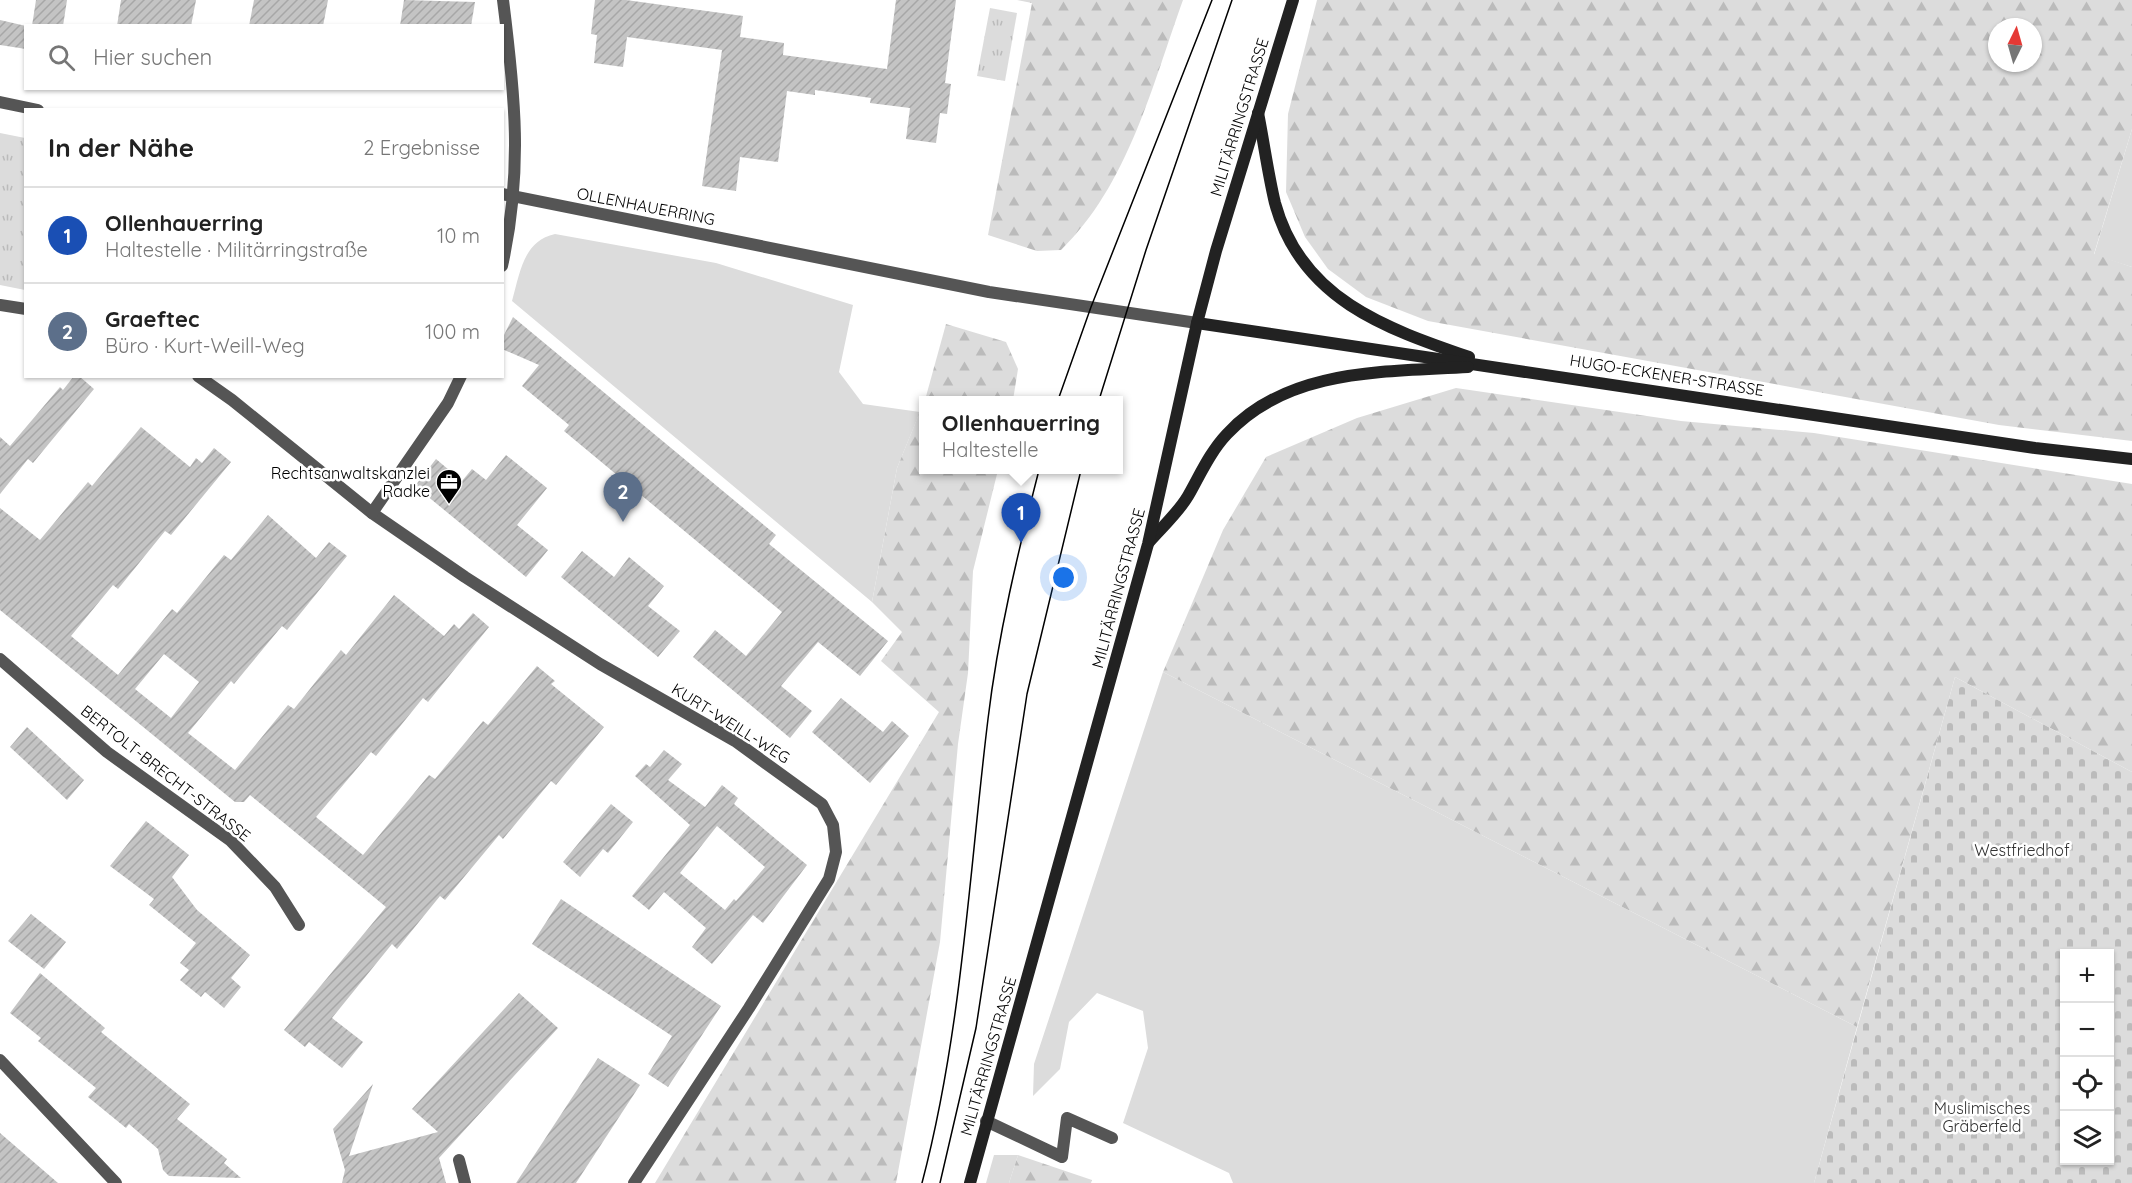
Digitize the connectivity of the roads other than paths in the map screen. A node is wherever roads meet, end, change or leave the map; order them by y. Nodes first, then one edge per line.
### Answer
1 (502, 0) edge
2 (1293, 0) edge
3 (0, 102) edge
4 (29, 108) edge
5 (1258, 111) junction
6 (508, 196) edge
7 (504, 243) edge
8 (0, 305) edge
9 (24, 309) edge
10 (1197, 323) junction
11 (1496, 366) junction
12 (201, 378) edge
13 (460, 378) edge
14 (2132, 459) edge
15 (372, 513) junction
16 (1148, 544) junction
17 (0, 659) edge
18 (299, 925) dead end
19 (0, 1060) edge
20 (986, 1121) junction
21 (1112, 1138) dead end
22 (459, 1160) dead end
23 (116, 1183) edge
24 (465, 1183) edge
25 (634, 1183) edge
26 (969, 1183) edge

1 - 6 street
2 - 5 main road, MILITÄRRINGSTRASSE
3 - 4 street
5 - 10 main road, MILITÄRRINGSTRASSE
5 - 11 main road
6 - 7 street
6 - 10 street, OLLENHAUERRING
8 - 9 street
10 - 11 main road, HUGO-ECKENER-STRASSE
10 - 16 main road, MILITÄRRINGSTRASSE
11 - 14 main road, HUGO-ECKENER-STRASSE
11 - 16 main road
12 - 15 street, KURT-WEILL-WEG
13 - 15 street
15 - 25 street, KURT-WEILL-WEG
16 - 20 main road, MILITÄRRINGSTRASSE
17 - 18 street, BERTOLT-BRECHT-STRASSE
19 - 23 street
20 - 21 street
20 - 26 main road, MILITÄRRINGSTRASSE
22 - 24 street

